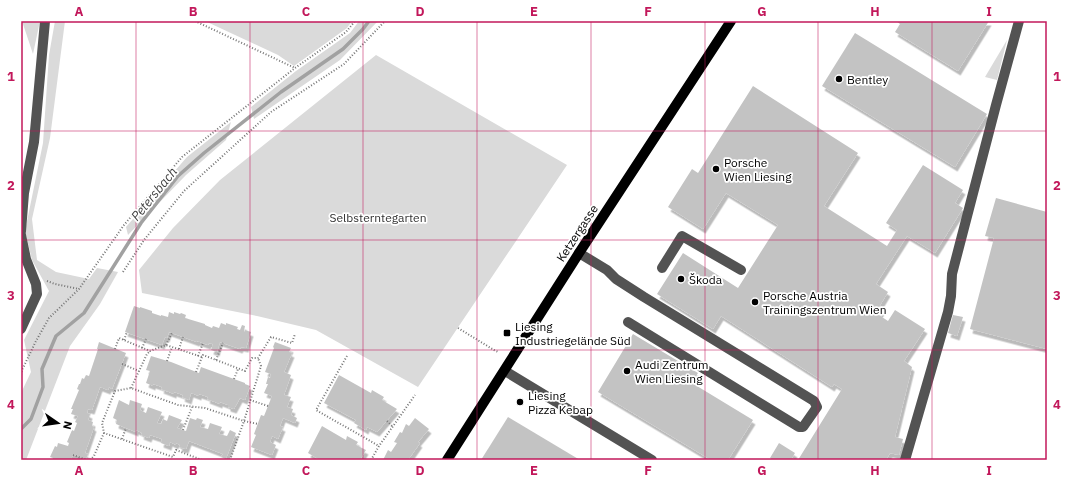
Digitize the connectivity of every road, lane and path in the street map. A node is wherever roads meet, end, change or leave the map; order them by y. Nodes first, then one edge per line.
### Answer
1 (45, 21) edge
2 (195, 21) edge
3 (355, 21) edge
4 (385, 21) edge
5 (731, 21) edge
6 (1020, 21) edge
7 (295, 68) junction
8 (21, 231) edge
9 (21, 235) edge
10 (579, 253) junction
11 (662, 268) dead end
12 (741, 270) dead end
13 (122, 272) dead end
14 (34, 280) junction
15 (79, 289) junction
16 (628, 322) dead end
17 (458, 328) dead end
18 (21, 329) edge
19 (127, 332) dead end
20 (172, 333) dead end
21 (295, 334) dead end
22 (183, 337) dead end
23 (146, 339) dead end
24 (124, 340) junction
25 (203, 343) dead end
26 (223, 343) dead end
27 (166, 345) junction
28 (172, 347) junction
29 (142, 348) junction
30 (115, 349) dead end
31 (179, 349) junction
32 (150, 351) junction
33 (498, 352) dead end
34 (198, 356) junction
35 (347, 356) dead end
36 (202, 357) junction
37 (258, 358) junction
38 (216, 360) junction
39 (167, 361) dead end
40 (122, 364) dead end
41 (238, 368) junction
42 (139, 371) junction
43 (505, 371) junction
44 (196, 372) dead end
45 (21, 375) edge
46 (234, 379) dead end
47 (131, 388) junction
48 (415, 395) dead end
49 (250, 400) junction
50 (268, 406) dead end
51 (192, 407) junction
52 (244, 421) junction
53 (387, 421) dead end
54 (258, 424) dead end
55 (392, 426) junction
56 (126, 428) dead end
57 (183, 430) dead end
58 (104, 433) junction
59 (122, 439) junction
60 (379, 446) junction
61 (73, 455) dead end
62 (87, 460) edge
63 (90, 460) edge
64 (202, 460) edge
65 (230, 460) edge
66 (371, 460) edge
67 (447, 460) edge
68 (652, 460) edge
69 (905, 460) edge

1 - 8 street
2 - 7 path
3 - 7 path
4 - 13 path
5 - 10 main road, Ketzergasse
6 - 69 street
7 - 15 path
9 - 14 street
10 - 16 street
10 - 43 main road, Ketzergasse
11 - 12 street
14 - 15 path
14 - 18 street
15 - 45 path
17 - 33 path
19 - 24 path
20 - 27 path
21 - 37 path
22 - 31 path
23 - 29 path
24 - 29 path
24 - 30 path
25 - 34 path
26 - 38 path
27 - 28 path
27 - 32 path
28 - 31 path
28 - 39 path
29 - 32 path
31 - 34 path
32 - 42 path
34 - 36 path
35 - 60 path
36 - 38 path
36 - 44 path
37 - 41 path
37 - 49 path
38 - 41 path
40 - 42 path
41 - 46 path
42 - 47 path
43 - 67 main road, Ketzergasse
43 - 68 street
47 - 51 path
47 - 58 path
48 - 55 path
49 - 50 path
49 - 52 path
51 - 52 path
51 - 57 path
52 - 54 path
52 - 65 path
53 - 55 path
55 - 60 path
56 - 59 path
58 - 59 path
58 - 63 path
59 - 64 path
60 - 66 path
61 - 62 path

